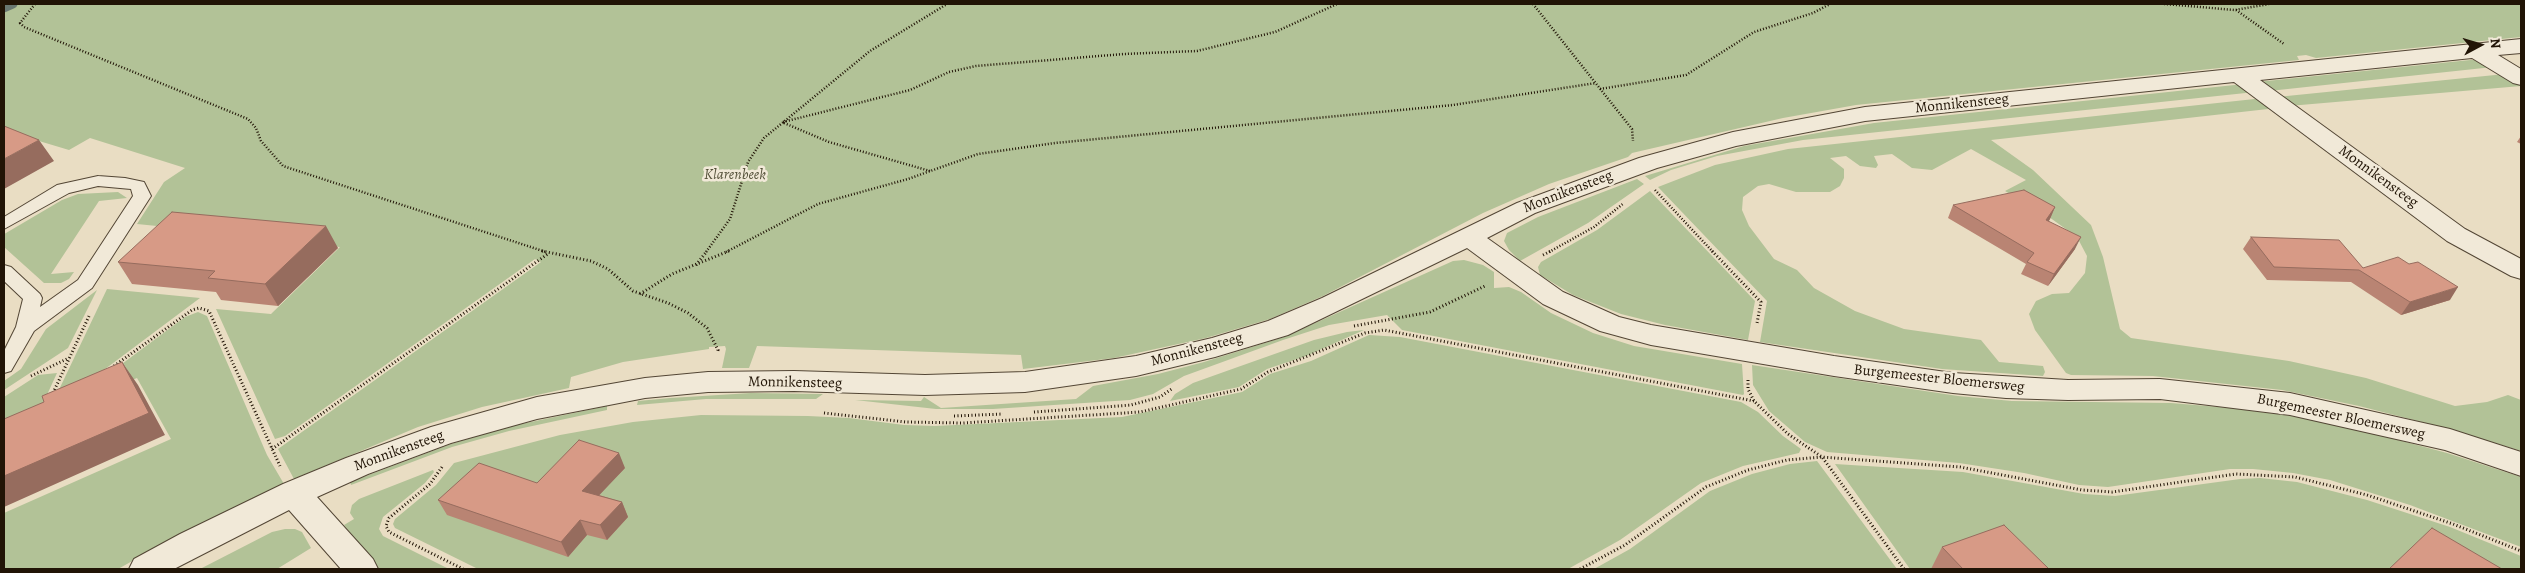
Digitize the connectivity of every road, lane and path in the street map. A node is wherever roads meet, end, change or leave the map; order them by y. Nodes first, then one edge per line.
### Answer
1 (35, 4) edge
2 (947, 4) edge
3 (1338, 4) edge
4 (1533, 4) edge
5 (1830, 4) edge
6 (2164, 4) edge
7 (2269, 4) edge
8 (2235, 10) junction
9 (2521, 46) edge
10 (2476, 51) junction
11 (2317, 67) junction
12 (2240, 76) junction
13 (2521, 78) edge
14 (1596, 83) junction
15 (1600, 89) junction
16 (783, 122) junction
17 (1639, 166) junction
18 (930, 171) junction
19 (4, 224) edge
20 (1469, 237) junction
21 (550, 253) junction
22 (696, 266) junction
23 (2521, 270) edge
24 (4, 271) edge
25 (85, 284) junction
26 (640, 294) junction
27 (26, 327) junction
28 (1751, 353) junction
29 (69, 358) junction
30 (4, 366) edge
31 (113, 367) edge
32 (28, 378) dead end
33 (708, 382) junction
34 (51, 397) edge
35 (272, 449) junction
36 (1822, 458) junction
37 (442, 464) dead end
38 (2521, 464) edge
39 (294, 493) junction
40 (2521, 551) edge
41 (146, 569) edge
42 (361, 569) edge
43 (463, 569) edge
44 (1580, 569) edge
45 (1904, 569) edge

1 - 21 path
2 - 16 path
3 - 16 path
4 - 14 path
5 - 15 path
6 - 8 path
7 - 8 path
8 - 11 path
9 - 10 street, Monnikensteeg
10 - 11 street, Monnikensteeg
10 - 13 street
11 - 12 street, Monnikensteeg
12 - 17 street, Monnikensteeg
12 - 23 street, Monnikensteeg
14 - 15 path
14 - 18 path
15 - 17 path
16 - 18 path
16 - 22 path
17 - 20 street, Monnikensteeg
17 - 28 path
18 - 22 path
19 - 25 lane
20 - 28 street, Burgemeester Bloemersweg
20 - 33 street, Monnikensteeg
21 - 26 path
21 - 35 path
22 - 26 path
24 - 27 lane
25 - 27 lane
25 - 29 path
26 - 33 path
27 - 30 lane
28 - 36 path
28 - 38 street, Burgemeester Bloemersweg
29 - 32 path
29 - 34 path
31 - 35 path
33 - 39 street, Monnikensteeg
35 - 39 path
36 - 40 path
36 - 44 path
36 - 45 path
37 - 43 path
39 - 41 street, Monnikensteeg
39 - 42 street

